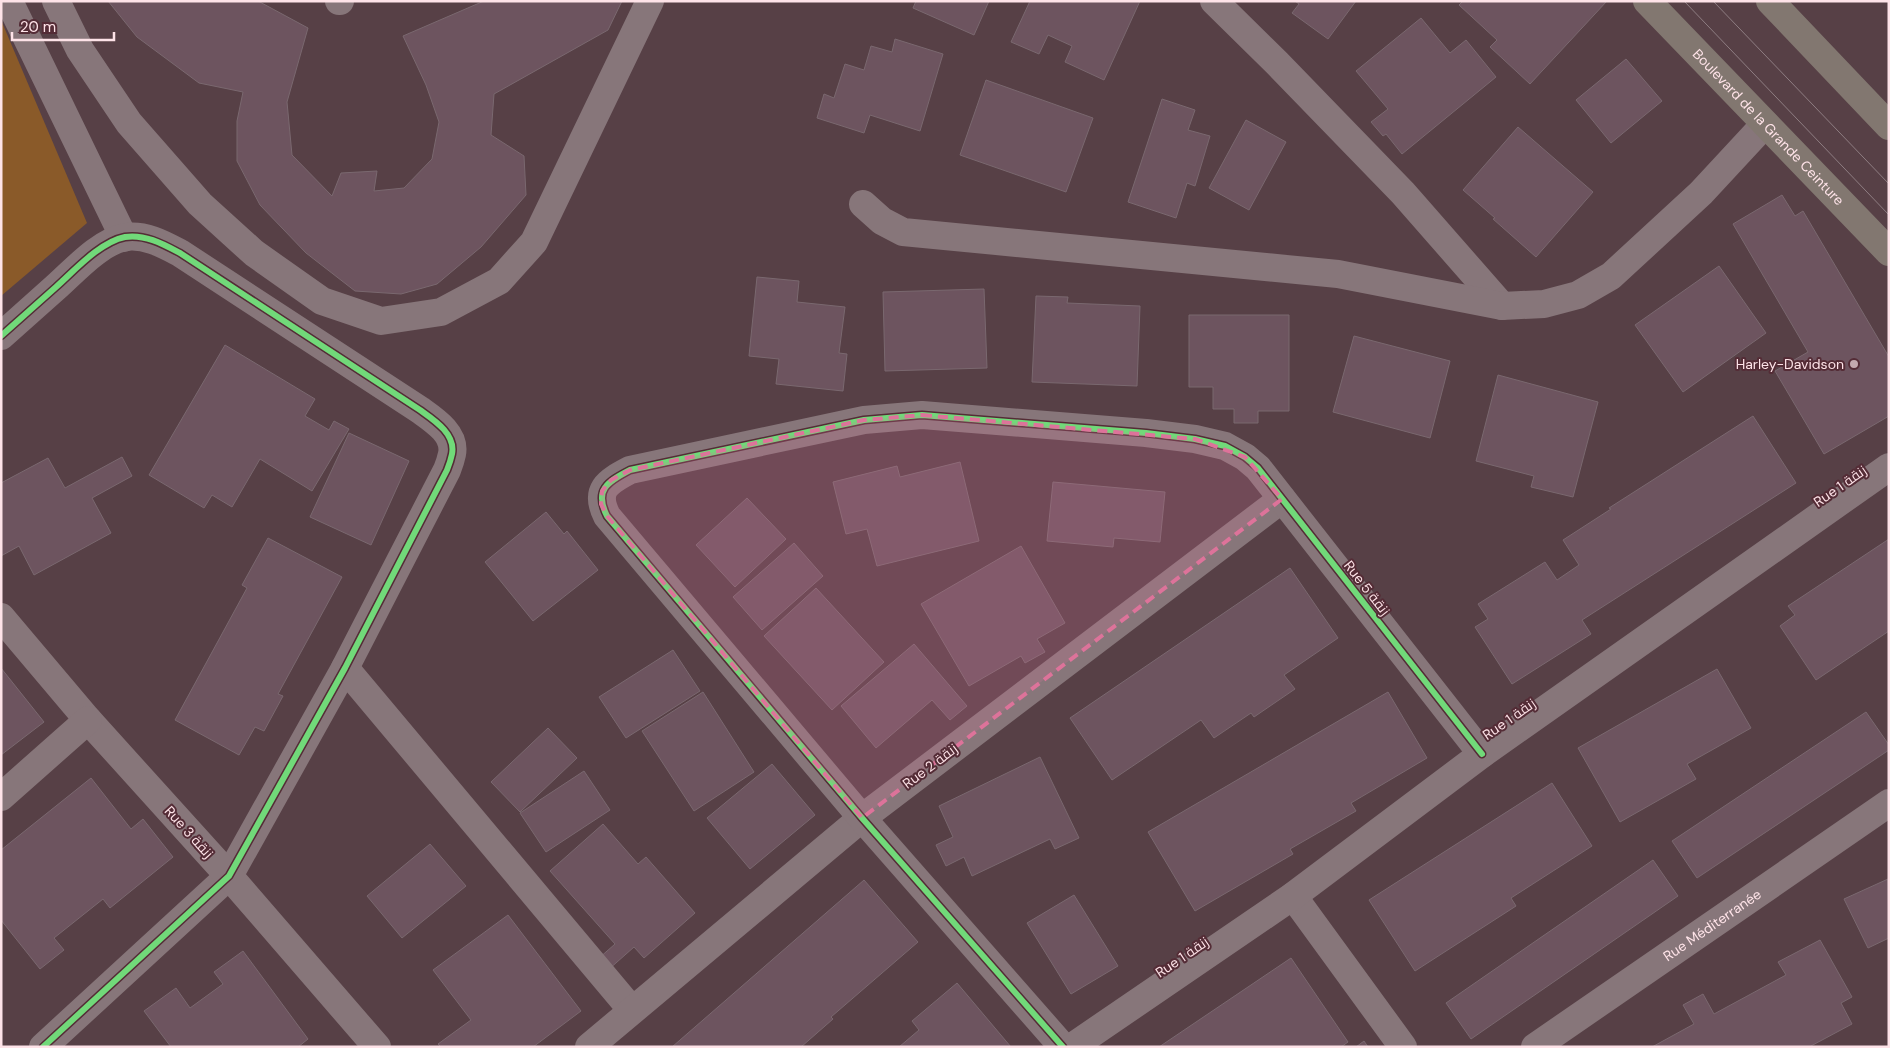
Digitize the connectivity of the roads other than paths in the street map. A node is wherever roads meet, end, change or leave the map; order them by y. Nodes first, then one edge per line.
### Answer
1 (9, 1) edge
2 (56, 1) edge
3 (650, 1) edge
4 (1214, 1) edge
5 (1647, 1) edge
6 (1770, 1) edge
7 (1765, 124) junction
8 (1889, 126) edge
9 (863, 204) dead end
10 (124, 238) junction
11 (1889, 252) edge
12 (1502, 306) junction
13 (1, 336) edge
14 (1889, 467) edge
15 (1282, 499) junction
16 (1, 617) edge
17 (345, 668) junction
18 (88, 720) junction
19 (1482, 754) junction
20 (1, 797) edge
21 (1889, 803) edge
22 (862, 818) junction
23 (229, 876) junction
24 (1293, 896) junction
25 (631, 1009) junction
26 (43, 1047) edge
27 (377, 1047) edge
28 (589, 1047) edge
29 (1063, 1047) edge
30 (1072, 1047) edge
31 (1403, 1047) edge
32 (1535, 1047) edge

1 - 10 street
2 - 3 street
4 - 12 street
5 - 7 main road, Boulevard de la Grande Ceinture
6 - 8 main road
7 - 11 main road, Boulevard de la Grande Ceinture
7 - 12 street
9 - 12 street
10 - 13 street
10 - 17 street
14 - 19 street, Rue 1 زنقة
15 - 19 street, Rue 5 زنقة
15 - 22 street, Rue 2 زنقة
15 - 22 street, Rue 5 زنقة
16 - 18 street, Rue 3 زنقة
17 - 23 street
17 - 25 street
18 - 20 street
18 - 23 street, Rue 3 زنقة
19 - 24 street, Rue 1 زنقة
21 - 32 street, Rue Méditerranée
22 - 25 street, Rue 2 زنقة
22 - 29 street
23 - 26 street
23 - 27 street, Rue 3 زنقة
24 - 30 street, Rue 1 زنقة
24 - 31 street
25 - 28 street, Rue 2 زنقة

